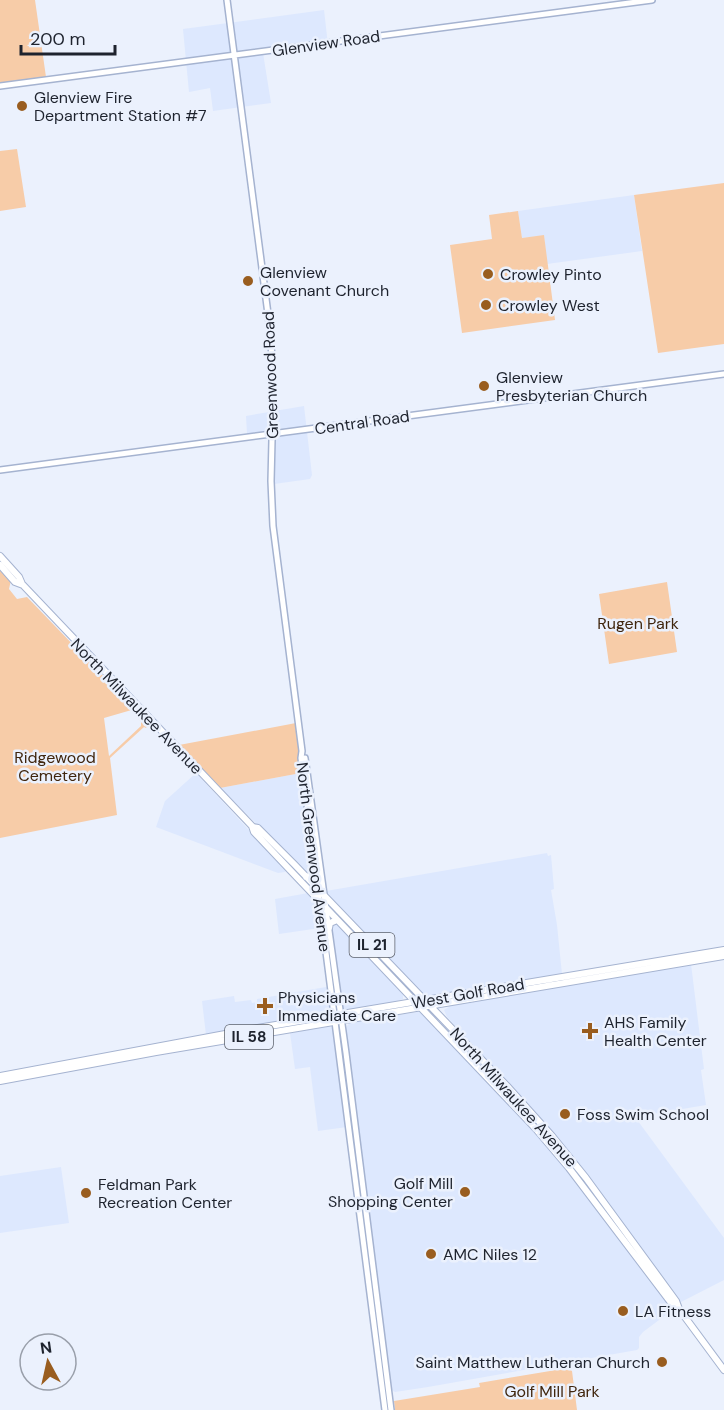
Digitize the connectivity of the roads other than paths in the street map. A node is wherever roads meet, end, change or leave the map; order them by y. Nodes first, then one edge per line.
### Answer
1 (227, 0) edge
2 (652, 0) edge
3 (234, 55) junction
4 (0, 86) edge
5 (724, 374) edge
6 (273, 434) junction
7 (0, 470) edge
8 (0, 556) edge
9 (0, 565) edge
10 (22, 585) junction
11 (302, 751) junction
12 (253, 827) junction
13 (315, 869) junction
14 (306, 877) junction
15 (318, 889) junction
16 (322, 899) junction
17 (326, 909) junction
18 (337, 920) junction
19 (329, 928) junction
20 (724, 950) edge
21 (724, 956) edge
22 (424, 1000) junction
23 (333, 1002) junction
24 (415, 1002) junction
25 (446, 1004) junction
26 (430, 1006) junction
27 (421, 1008) junction
28 (324, 1017) junction
29 (338, 1018) junction
30 (353, 1019) junction
31 (446, 1022) junction
32 (318, 1025) junction
33 (343, 1030) junction
34 (338, 1040) junction
35 (0, 1076) edge
36 (0, 1082) edge
37 (679, 1309) junction
38 (724, 1370) edge
39 (386, 1410) edge
40 (391, 1410) edge

1 - 3 main road, Greenwood Road
2 - 3 main road, Glenview Road
3 - 4 main road, Glenview Road
3 - 6 main road, Greenwood Road
5 - 6 main road, Central Road
6 - 7 main road, Central Road
6 - 11 main road, Greenwood Road
8 - 10 main road
9 - 10 main road
10 - 12 main road, North Milwaukee Avenue
11 - 13 main road, North Greenwood Avenue
11 - 16 main road, North Greenwood Avenue
12 - 14 main road, North Milwaukee Avenue / IL 21
12 - 16 main road, North Milwaukee Avenue / IL 21
13 - 14 main road
13 - 15 main road, North Greenwood Avenue
14 - 15 main road, North Milwaukee Avenue / IL 21
15 - 16 main road, North Milwaukee Avenue / IL 21
16 - 17 main road, North Milwaukee Avenue / IL 21
16 - 22 main road, North Milwaukee Avenue / IL 21
16 - 23 main road, North Greenwood Avenue
17 - 18 main road, North Milwaukee Avenue / IL 21
17 - 19 main road, North Greenwood Avenue
18 - 19 main road
18 - 24 main road, North Milwaukee Avenue / IL 21
19 - 29 main road, North Greenwood Avenue
20 - 22 main road, West Golf Road / IL 58
21 - 25 main road, West Golf Road / IL 58
22 - 24 main road, West Golf Road / IL 58
22 - 26 main road, North Milwaukee Avenue / IL 21
23 - 28 main road
23 - 29 main road, North Greenwood Avenue
24 - 27 main road, North Milwaukee Avenue / IL 21
24 - 29 main road, West Golf Road / IL 58
25 - 26 main road, West Golf Road / IL 58
25 - 31 main road
26 - 27 main road, West Golf Road / IL 58
26 - 31 main road, North Milwaukee Avenue / IL 21
27 - 30 main road, West Golf Road / IL 58
27 - 37 main road, North Milwaukee Avenue / IL 21
28 - 29 main road, West Golf Road / IL 58
28 - 35 main road, West Golf Road / IL 58
29 - 30 main road, West Golf Road / IL 58
29 - 32 main road, West Golf Road / IL 58
29 - 33 main road, North Greenwood Avenue
29 - 34 main road, North Greenwood Avenue
30 - 33 main road
31 - 37 main road, North Milwaukee Avenue / IL 21
32 - 34 main road
32 - 36 main road, West Golf Road / IL 58
33 - 40 main road, North Greenwood Avenue
34 - 39 main road, North Greenwood Avenue
37 - 38 main road, North Milwaukee Avenue / IL 21

